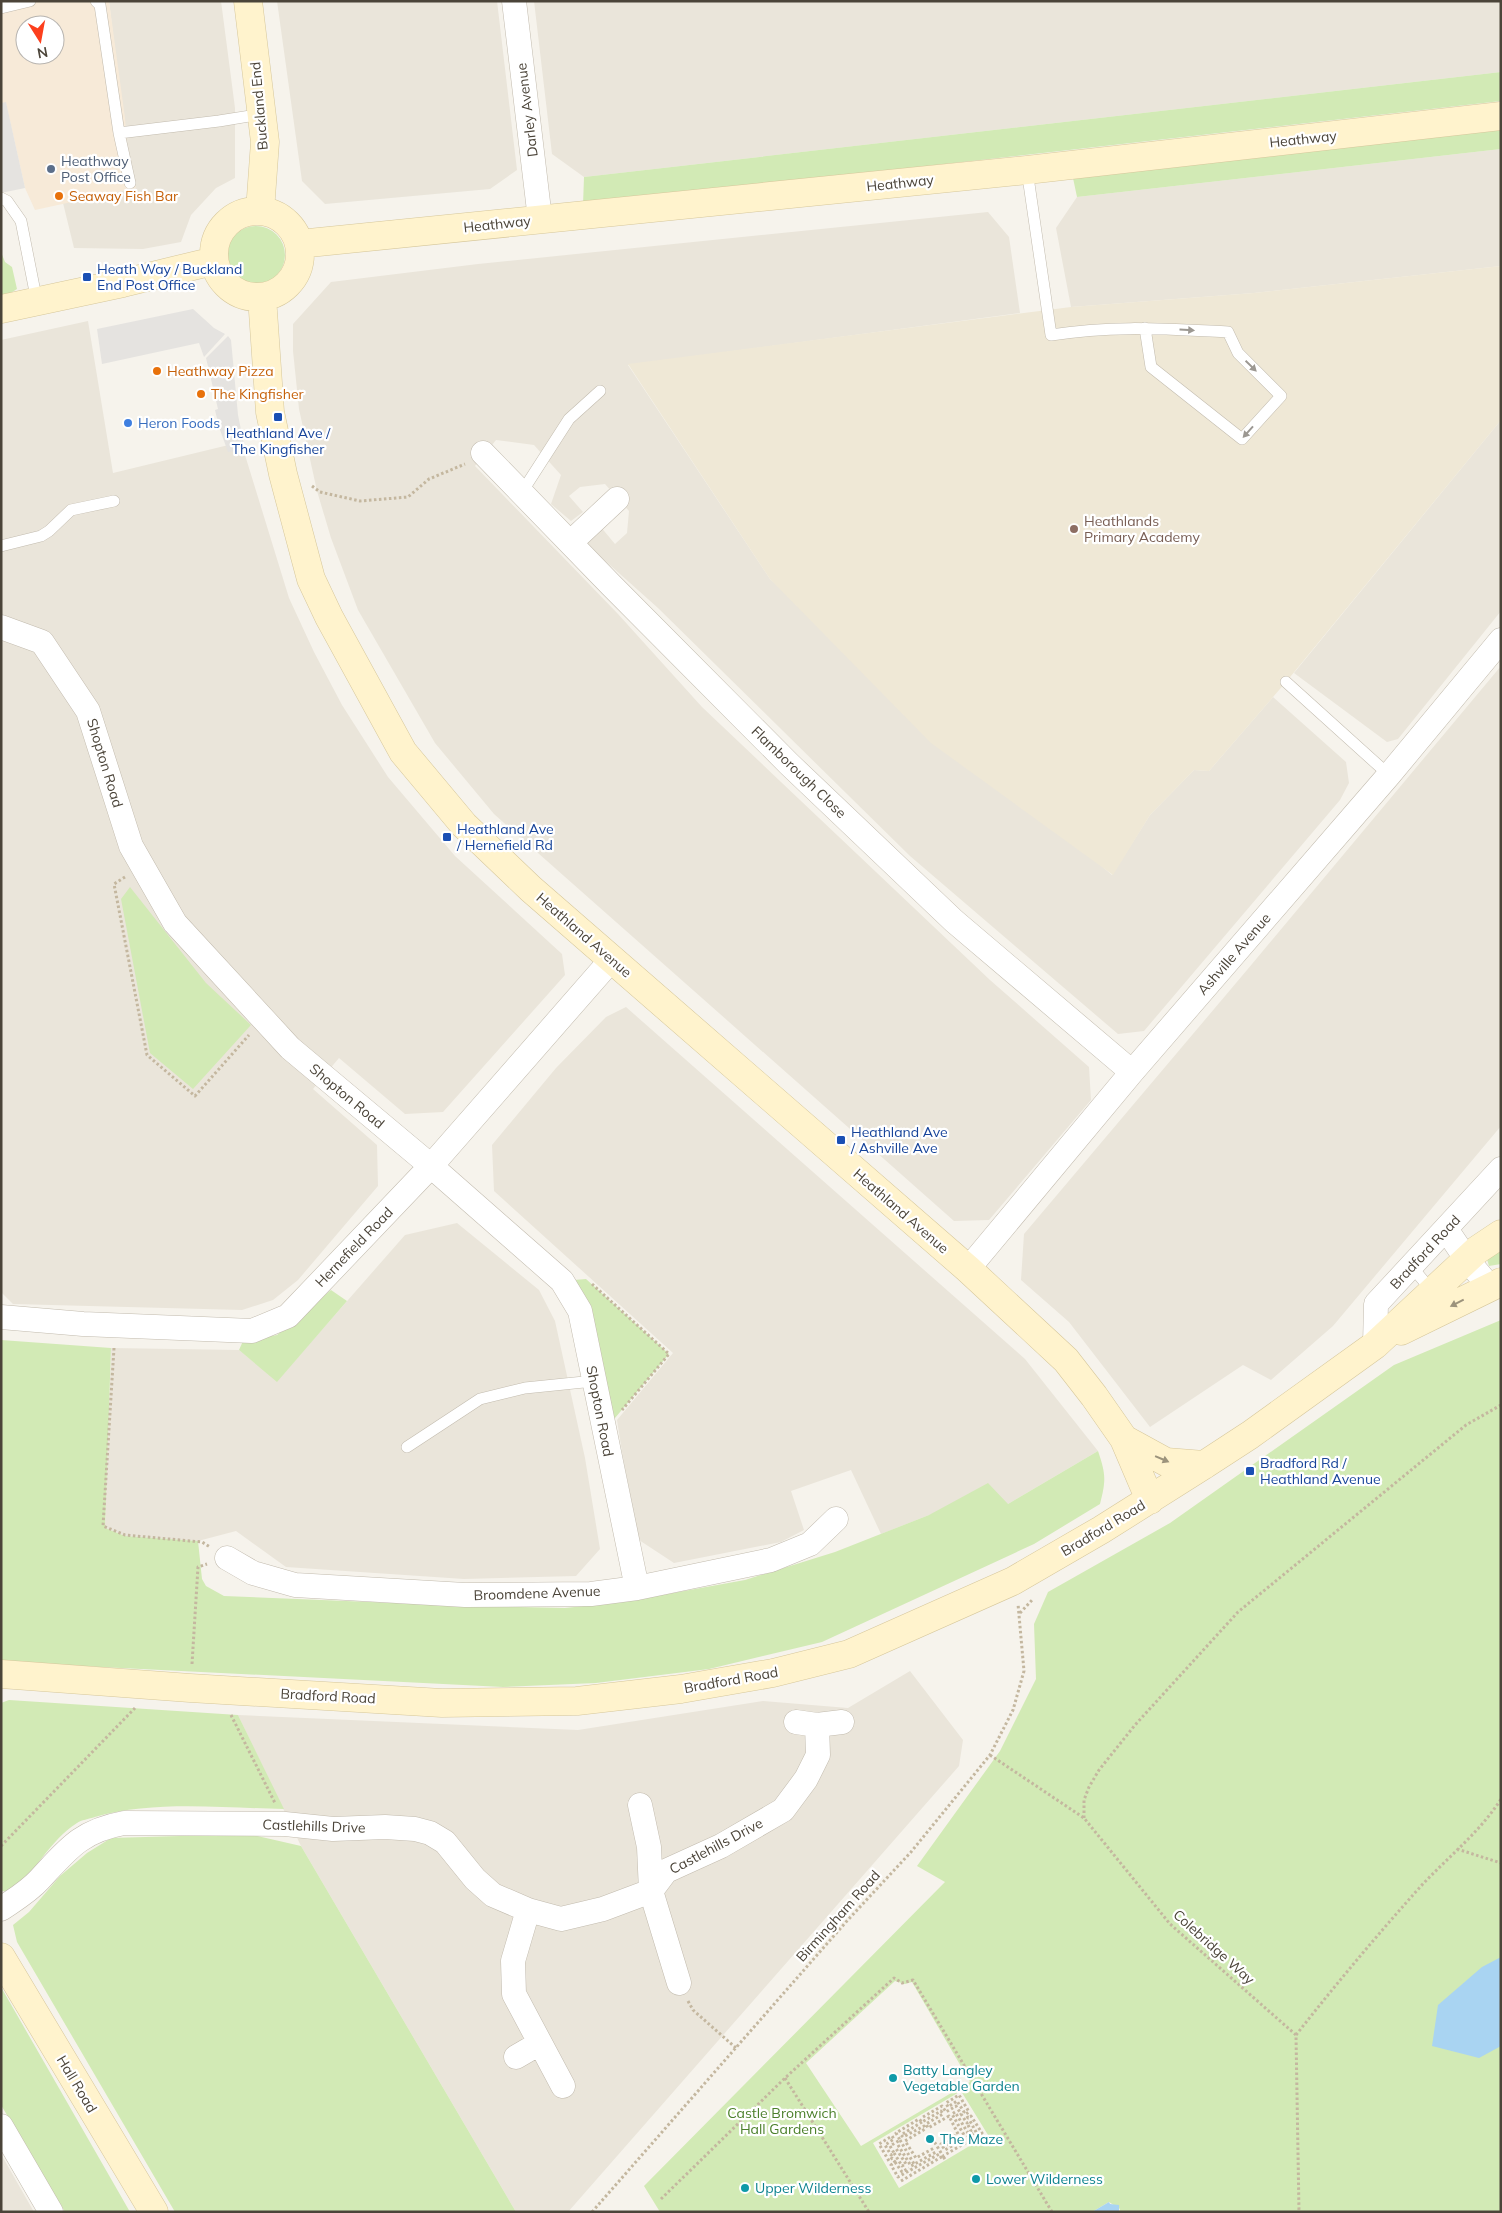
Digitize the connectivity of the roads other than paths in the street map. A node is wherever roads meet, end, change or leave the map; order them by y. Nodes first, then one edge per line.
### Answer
1 (30, 1) edge
2 (96, 1) edge
3 (248, 1) edge
4 (514, 1) edge
5 (1, 8) edge
6 (262, 114) junction
7 (1501, 116) edge
8 (120, 133) junction
9 (1027, 170) junction
10 (130, 183) dead end
11 (1, 198) edge
12 (260, 211) junction
13 (540, 219) junction
14 (299, 244) junction
15 (214, 261) junction
16 (262, 297) junction
17 (37, 302) junction
18 (1, 309) edge
19 (1146, 328) junction
20 (600, 391) dead end
21 (483, 452) road end
22 (522, 492) junction
23 (617, 499) dead end
24 (114, 501) dead end
25 (571, 542) junction
26 (1, 546) edge
27 (1, 627) edge
28 (1501, 640) edge
29 (1286, 682) dead end
30 (1389, 775) junction
31 (612, 959) junction
32 (1132, 1072) junction
33 (431, 1166) junction
34 (1501, 1169) edge
35 (1446, 1229) junction
36 (1501, 1234) edge
37 (1467, 1260) junction
38 (1412, 1267) junction
39 (968, 1269) junction
40 (1495, 1285) edge
41 (1432, 1291) junction
42 (1, 1317) edge
43 (1374, 1345) junction
44 (594, 1381) junction
45 (1124, 1439) junction
46 (407, 1447) dead end
47 (1204, 1465) junction
48 (1150, 1500) junction
49 (836, 1519) dead end
50 (227, 1558) road end
51 (637, 1588) junction
52 (1, 1674) edge
53 (842, 1722) dead end
54 (640, 1805) dead end
55 (651, 1891) junction
56 (1, 1909) edge
57 (528, 1910) junction
58 (1, 1957) edge
59 (679, 1983) road end
60 (540, 2043) junction
61 (516, 2057) dead end
62 (563, 2086) dead end
63 (1, 2126) edge
64 (51, 2212) edge
65 (154, 2212) edge

1 - 5 lane
2 - 8 lane
3 - 6 street, Buckland End
4 - 13 street, Darley Avenue
6 - 8 lane
6 - 12 street, Buckland End
7 - 9 street, Heathway
8 - 10 lane
9 - 13 street, Heathway
9 - 19 lane
11 - 17 lane
12 - 14 street
12 - 15 street
13 - 14 street, Heathway
14 - 16 street
15 - 16 street
15 - 17 street
16 - 31 street, Heathland Avenue
17 - 18 street
19 -> 19 lane
20 - 22 lane
21 - 22 street, Flamborough Close
22 - 25 street, Flamborough Close
23 - 25 street
24 - 26 lane
25 - 32 street, Flamborough Close
27 - 33 street, Shopton Road
28 - 30 street, Ashville Avenue
29 - 30 lane
30 - 32 street, Ashville Avenue
31 - 33 street, Hernefield Road
31 - 39 street, Heathland Avenue
32 - 39 street, Ashville Avenue
33 - 42 street, Hernefield Road
33 - 44 street, Shopton Road
34 - 35 street, Bradford Road
35 - 37 street
35 - 38 street, Bradford Road
36 - 37 street, Bradford Road
37 - 40 street
37 - 41 street, Bradford Road
38 - 41 lane
38 - 43 street, Bradford Road
39 - 45 street, Heathland Avenue
40 -> 43 street, Bradford Road
41 - 43 street, Bradford Road
43 - 47 street, Bradford Road
44 - 46 lane
44 - 51 street, Shopton Road
45 -> 47 street, Heathland Avenue
45 - 48 street, Heathland Avenue
47 - 48 street, Bradford Road
48 - 52 street, Bradford Road
49 - 51 street, Broomdene Avenue
50 - 51 street, Broomdene Avenue
53 - 55 street, Castlehills Drive
54 - 55 street, Castlehills Drive
55 - 57 street, Castlehills Drive
55 - 59 street, Castlehills Drive
56 - 57 street, Castlehills Drive
57 - 60 street
58 - 65 street, Hall Road
60 - 61 street
60 - 62 street
63 - 64 street

